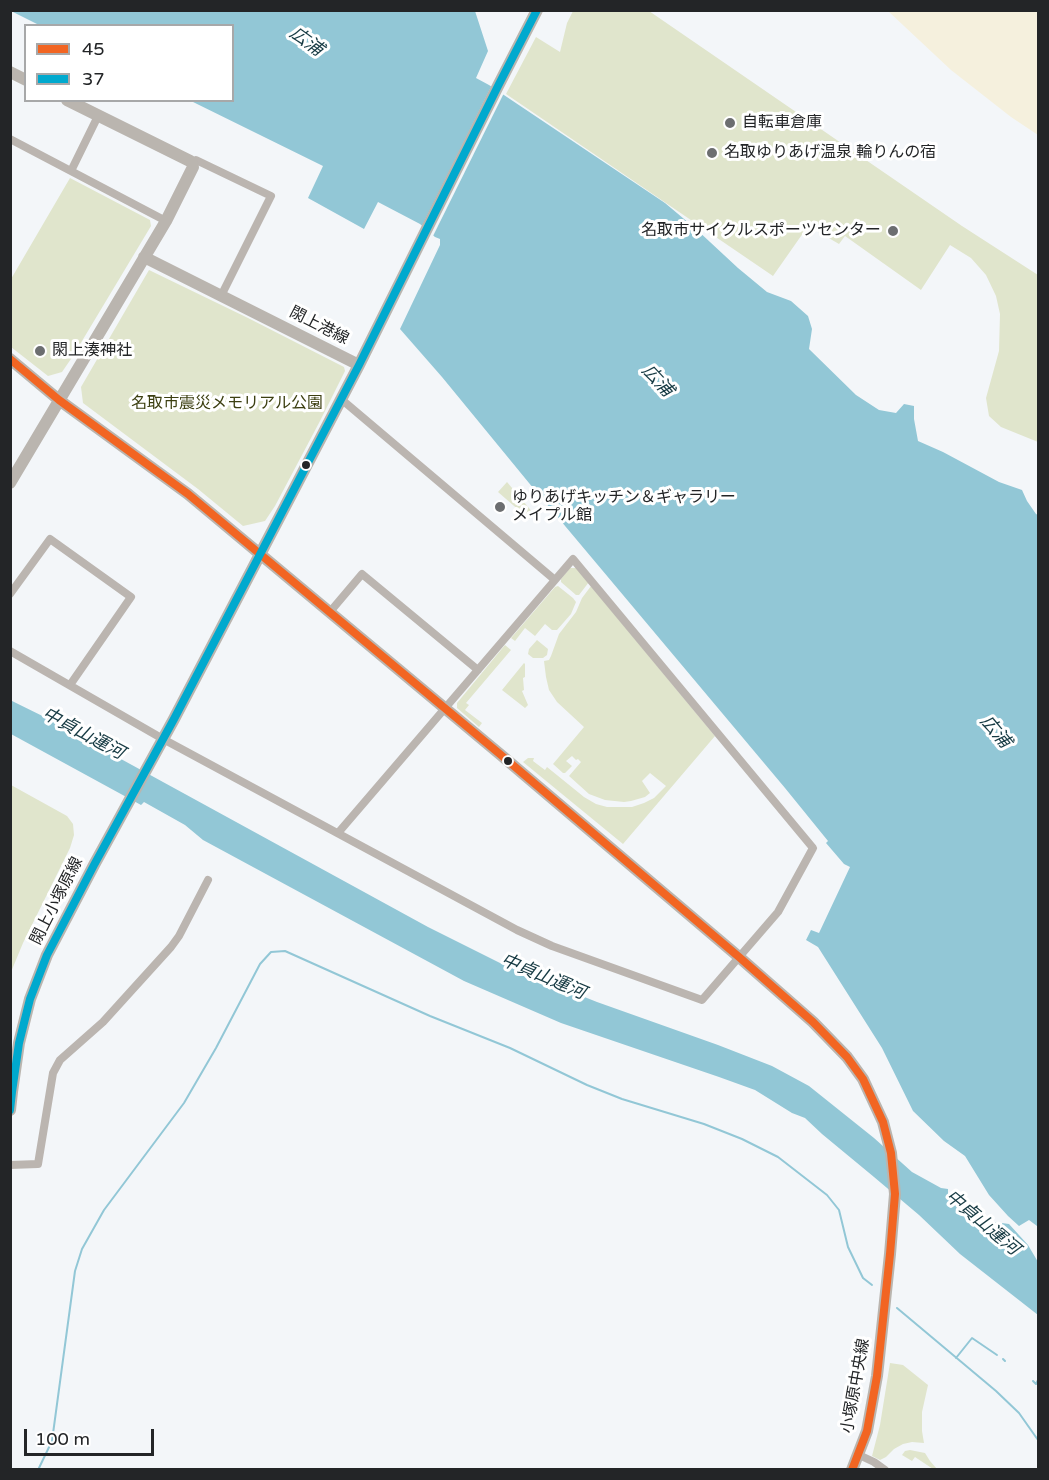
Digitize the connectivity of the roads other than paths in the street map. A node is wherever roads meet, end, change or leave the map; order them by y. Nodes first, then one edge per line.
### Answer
1 (535, 14) edge
2 (10, 72) edge
3 (24, 79) edge
4 (71, 102) edge
5 (98, 116) junction
6 (10, 139) edge
7 (192, 163) junction
8 (71, 171) junction
9 (166, 221) junction
10 (144, 257) junction
11 (221, 296) junction
12 (10, 359) edge
13 (360, 365) junction
14 (341, 399) junction
15 (59, 400) junction
16 (10, 483) edge
17 (260, 555) junction
18 (555, 580) junction
19 (10, 594) edge
20 (329, 613) junction
21 (10, 651) edge
22 (478, 670) junction
23 (70, 685) junction
24 (445, 709) junction
25 (163, 739) junction
26 (338, 833) junction
27 (208, 880) dead end
28 (739, 957) junction
29 (10, 1110) edge
30 (10, 1165) edge
31 (859, 1455) junction
32 (852, 1470) edge
33 (885, 1470) edge

1 - 13 street, 閖上港線
2 - 3 street
4 - 5 street
5 - 7 street
5 - 8 street
6 - 8 street
7 - 9 street
7 - 11 street
8 - 9 street
9 - 10 street
10 - 11 street, 閖上港線
10 - 15 street
11 - 13 street, 閖上港線
12 - 15 street
13 - 14 street
14 - 17 street
14 - 18 street
15 - 16 street
15 - 17 street
17 - 20 street
17 - 25 street
18 - 22 street
18 - 28 street
19 - 23 street
20 - 22 street
20 - 24 street
21 - 23 street
22 - 24 street
23 - 25 street
24 - 26 street
24 - 28 street
25 - 26 street
25 - 29 street, 閖上小塚原線
26 - 28 street
27 - 30 street
28 - 31 street, 小塚原中央線
31 - 32 street, 小塚原中央線
31 - 33 street

